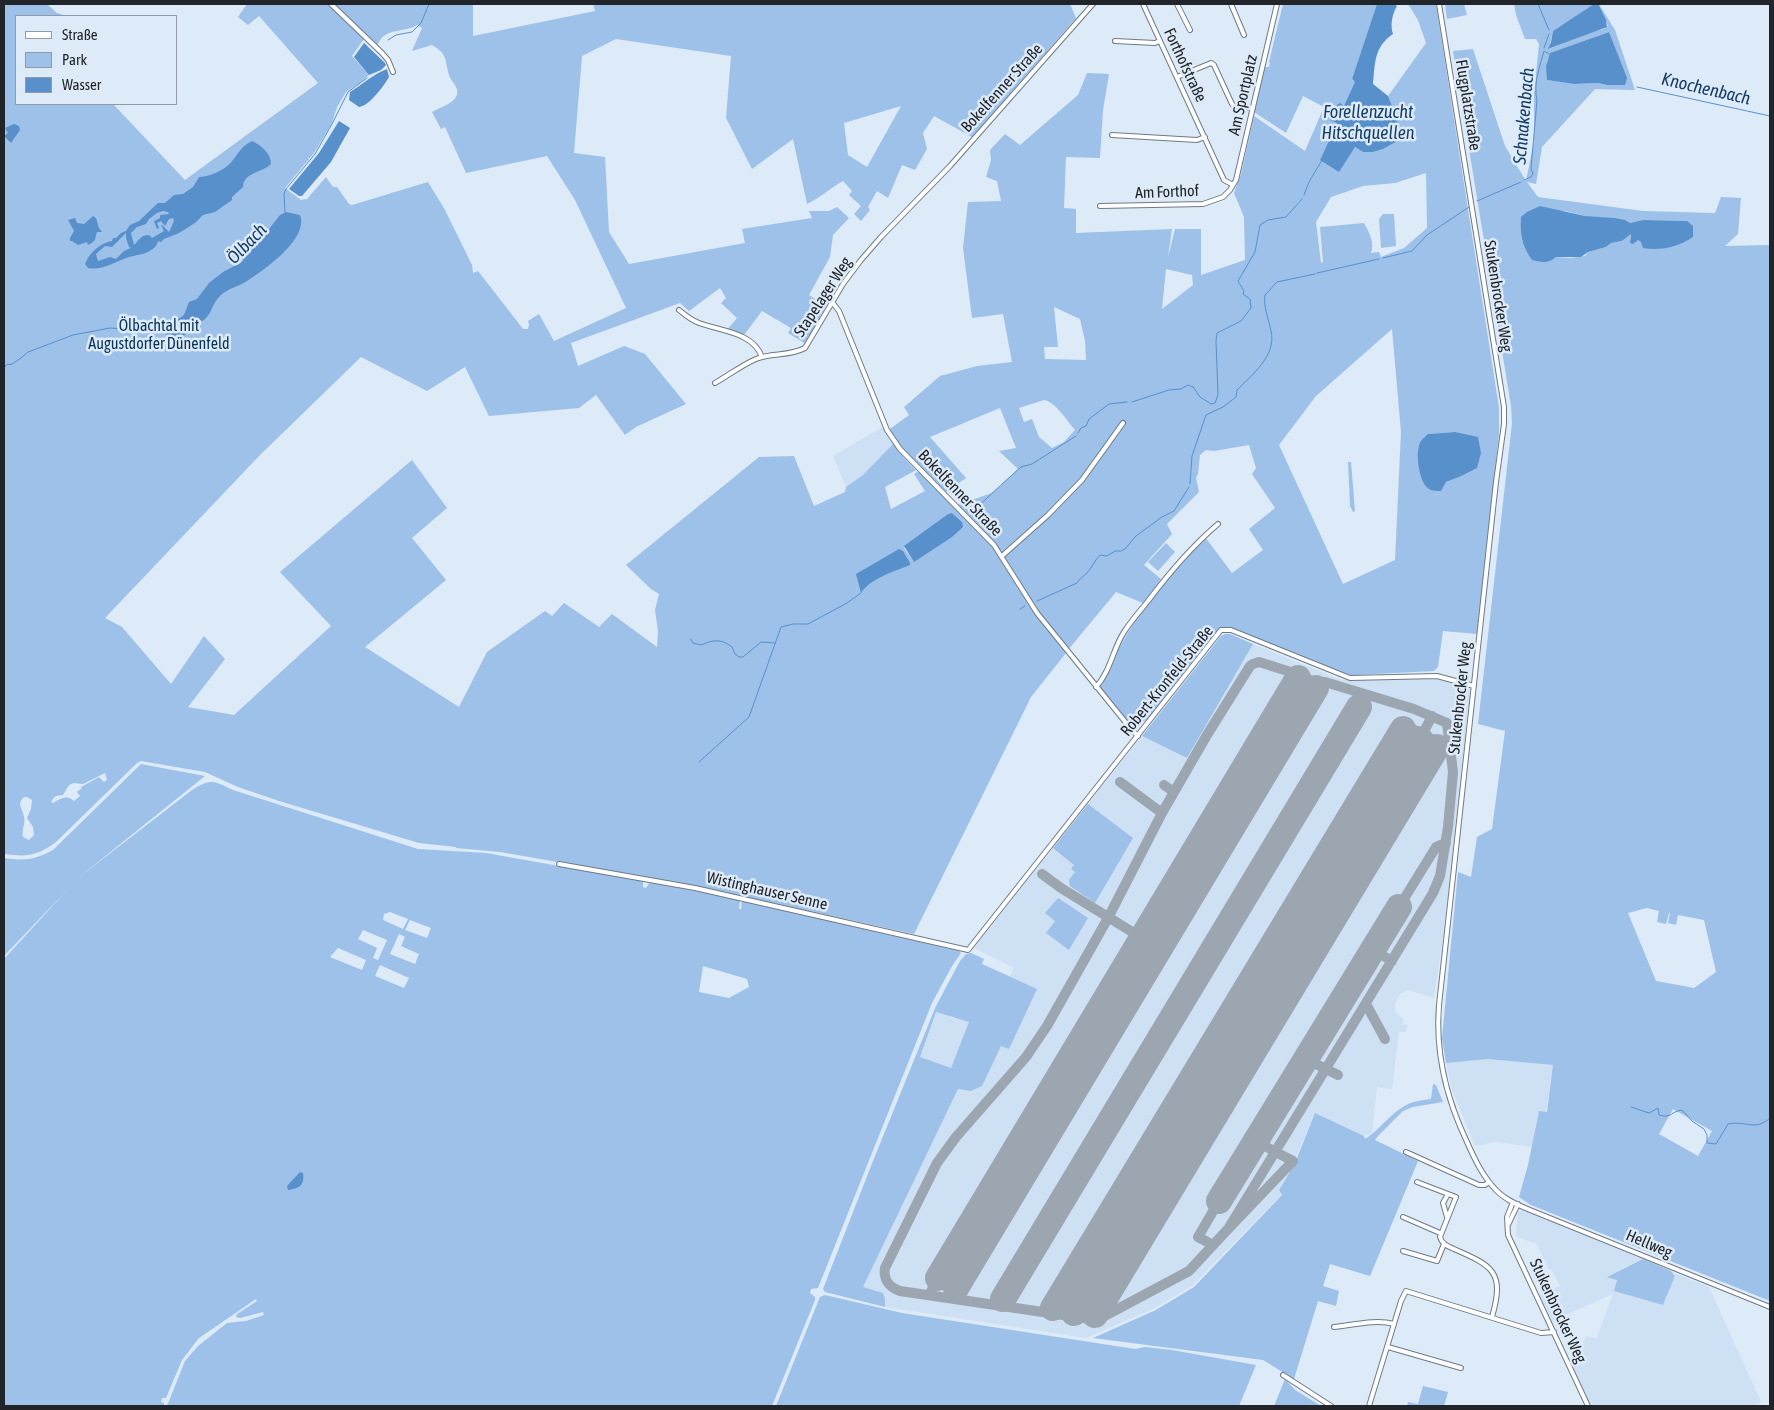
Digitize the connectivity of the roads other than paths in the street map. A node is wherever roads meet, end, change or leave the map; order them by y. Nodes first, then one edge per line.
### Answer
1 (331, 4) edge
2 (1094, 4) edge
3 (1143, 4) edge
4 (1177, 4) edge
5 (1231, 4) edge
6 (1277, 4) edge
7 (1439, 4) edge
8 (1190, 30) dead end
9 (1244, 35) dead end
10 (1115, 41) dead end
11 (1160, 41) junction
12 (393, 72) dead end
13 (1177, 78) junction
14 (1253, 108) junction
15 (1112, 135) dead end
16 (1205, 138) junction
17 (1233, 185) junction
18 (1230, 190) joint
19 (1100, 206) dead end
20 (1472, 209) joint
21 (867, 254) joint
22 (832, 302) junction
23 (679, 310) dead end
24 (762, 358) junction
25 (715, 383) dead end
26 (1123, 423) dead end
27 (1218, 524) dead end
28 (1002, 556) junction
29 (1474, 686) junction
30 (1096, 687) junction
31 (1138, 736) junction
32 (559, 864) dead end
33 (967, 950) joint
34 (1406, 1152) dead end
35 (1417, 1182) dead end
36 (1489, 1182) junction
37 (1448, 1194) junction
38 (1515, 1203) junction
39 (1403, 1218) dead end
40 (1447, 1218) junction
41 (1440, 1233) junction
42 (1444, 1244) junction
43 (1403, 1251) dead end
44 (1770, 1307) edge
45 (1492, 1317) junction
46 (1394, 1324) junction
47 (1334, 1326) dead end
48 (1554, 1332) junction
49 (1388, 1347) junction
50 (1461, 1368) dead end
51 (1283, 1375) dead end
52 (1331, 1406) edge
53 (1369, 1406) edge
54 (1588, 1406) edge

1 - 12 street
2 - 21 street, Bokelfenner Straße
3 - 11 street, Forthofstraße
4 - 8 street
5 - 9 street
6 - 14 street, Am Sportplatz
7 - 20 street, Flugplatzstraße
10 - 11 street
11 - 13 street, Forthofstraße
13 - 14 street
13 - 16 street, Forthofstraße
14 - 17 street, Am Sportplatz
15 - 16 street
16 - 17 street, Forthofstraße
17 - 18 street, Am Sportplatz
18 - 19 street, Am Forthof
20 - 29 street, Stukenbrocker Weg
21 - 22 street, Stapelager Weg
22 - 24 street, Stapelager Weg
22 - 28 street, Bokelfenner Straße
23 - 24 street
24 - 25 street, Stapelager Weg
26 - 28 street
27 - 30 street
28 - 30 street, Bokelfenner Straße
29 - 31 street, Robert-Kronfeld-Straße
29 - 36 street, Stukenbrocker Weg
30 - 31 street, Bokelfenner Straße
31 - 33 street, Robert-Kronfeld-Straße
32 - 33 street, Wistinghauser Senne
34 - 36 street
35 - 37 street
36 - 38 street, Stukenbrocker Weg
37 - 40 street
37 - 40 street
38 - 44 street, Hellweg
38 - 48 street, Stukenbrocker Weg
39 - 41 street
40 - 41 street
41 - 42 street
42 - 43 street
42 - 45 street
45 - 46 street
45 - 48 street
46 - 47 street
46 - 49 street
48 - 54 street, Stukenbrocker Weg
49 - 50 street
49 - 53 street
51 - 52 street

